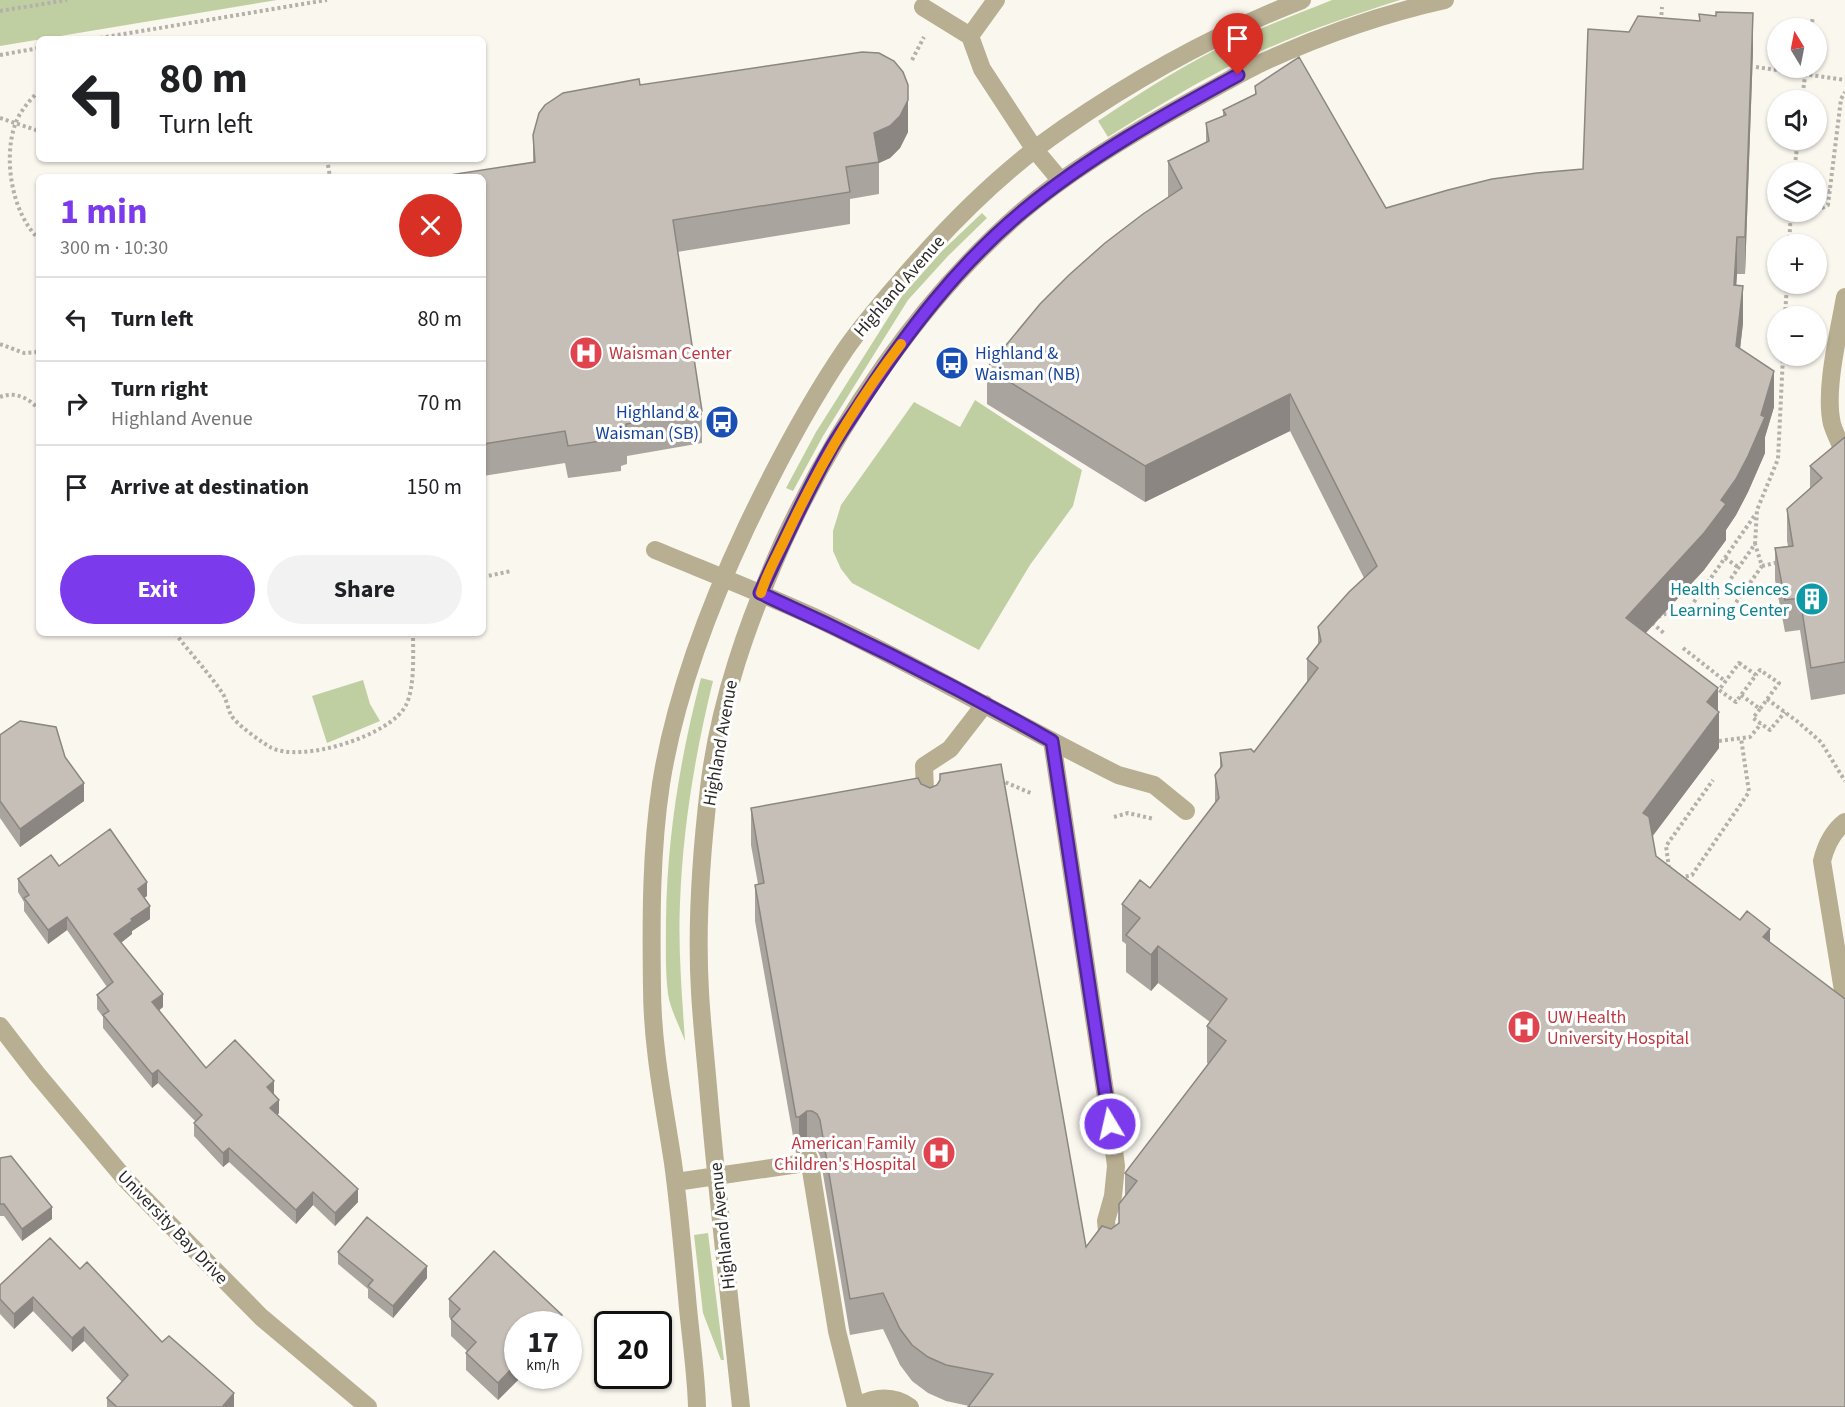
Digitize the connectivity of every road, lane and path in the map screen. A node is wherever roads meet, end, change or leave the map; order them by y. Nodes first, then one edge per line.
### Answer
1 (67, 0) edge
2 (327, 0) edge
3 (996, 0) edge
4 (1302, 0) edge
5 (1445, 0) edge
6 (923, 7) dead end
7 (1662, 7) dead end
8 (0, 12) edge
9 (1661, 29) edge
10 (112, 36) edge
11 (970, 36) junction
12 (36, 49) edge
13 (0, 55) edge
14 (1756, 67) dead end
15 (1767, 69) edge
16 (1827, 77) edge
17 (1845, 80) edge
18 (1845, 92) edge
19 (36, 94) edge
20 (0, 118) edge
21 (15, 123) junction
22 (36, 130) edge
23 (1035, 150) junction
24 (1061, 182) junction
25 (1827, 191) edge
26 (1830, 191) junction
27 (1827, 205) edge
28 (36, 236) edge
29 (1845, 297) edge
30 (0, 344) edge
31 (36, 352) edge
32 (1783, 366) edge
33 (0, 397) edge
34 (36, 406) edge
35 (1845, 455) edge
36 (1756, 513) junction
37 (1755, 544) junction
38 (655, 550) dead end
39 (1725, 558) junction
40 (1781, 561) edge
41 (1762, 566) junction
42 (1738, 567) junction
43 (511, 571) dead end
44 (486, 576) edge
45 (723, 577) junction
46 (1728, 582) junction
47 (1704, 586) junction
48 (1744, 592) junction
49 (760, 593) junction
50 (1718, 597) junction
51 (1708, 610) junction
52 (1686, 612) junction
53 (1665, 634) dead end
54 (177, 636) edge
55 (413, 636) edge
56 (1683, 648) dead end
57 (1756, 675) junction
58 (1725, 681) junction
59 (1741, 694) junction
60 (1767, 699) junction
61 (985, 704) junction
62 (1760, 709) junction
63 (1785, 712) junction
64 (1761, 724) junction
65 (1741, 738) junction
66 (1052, 741) junction
67 (1719, 741) dead end
68 (996, 778) edge
69 (1713, 780) dead end
70 (1845, 781) edge
71 (1033, 794) dead end
72 (1186, 811) dead end
73 (929, 813) edge
74 (1845, 822) edge
75 (1669, 869) edge
76 (1671, 881) edge
77 (1845, 1003) edge
78 (0, 1026) edge
79 (1110, 1124) dead end
80 (1113, 1143) dead end
81 (716, 1176) junction
82 (676, 1182) junction
83 (1109, 1254) edge
84 (857, 1406) edge
85 (368, 1407) edge
86 (697, 1407) edge
87 (741, 1407) edge
88 (910, 1407) edge

1 - 8 path
2 - 10 path
3 - 11 street
4 - 23 street, Highland Avenue
5 - 24 street, Highland Avenue
6 - 11 street
7 - 9 path
11 - 23 street
12 - 13 path
14 - 15 path
16 - 17 path
18 - 26 path
19 - 21 path
20 - 21 path
21 - 22 path
21 - 28 path
23 - 24 street
23 - 45 street, Highland Avenue
24 - 49 street, Highland Avenue
25 - 26 path
26 - 27 path
29 - 35 street
30 - 31 path
32 - 36 path
33 - 34 path
36 - 37 path
36 - 39 path
37 - 41 path
37 - 42 path
38 - 45 street
39 - 42 path
39 - 47 path
40 - 41 path
41 - 48 path
42 - 46 path
43 - 44 path
45 - 49 street
45 - 82 street, Highland Avenue
46 - 48 path
46 - 50 path
47 - 50 path
47 - 52 path
48 - 51 path
49 - 61 street
49 - 81 street, Highland Avenue
50 - 51 path
51 - 52 path
52 - 53 path
54 - 55 path
56 - 58 path
57 - 58 path
57 - 59 path
57 - 60 path
58 - 59 path
59 - 62 path
60 - 62 path
60 - 63 path
61 - 66 street
61 - 73 street
62 - 64 path
63 - 64 path
63 - 70 path
64 - 65 path
65 - 67 path
65 - 76 path
66 - 72 street
66 - 79 street
68 - 71 path
69 - 75 path
74 - 77 street
78 - 85 street, University Bay Drive
80 - 83 street
81 - 82 street
81 - 84 street
81 - 87 street, Highland Avenue
82 - 86 street, Highland Avenue
84 - 88 street

